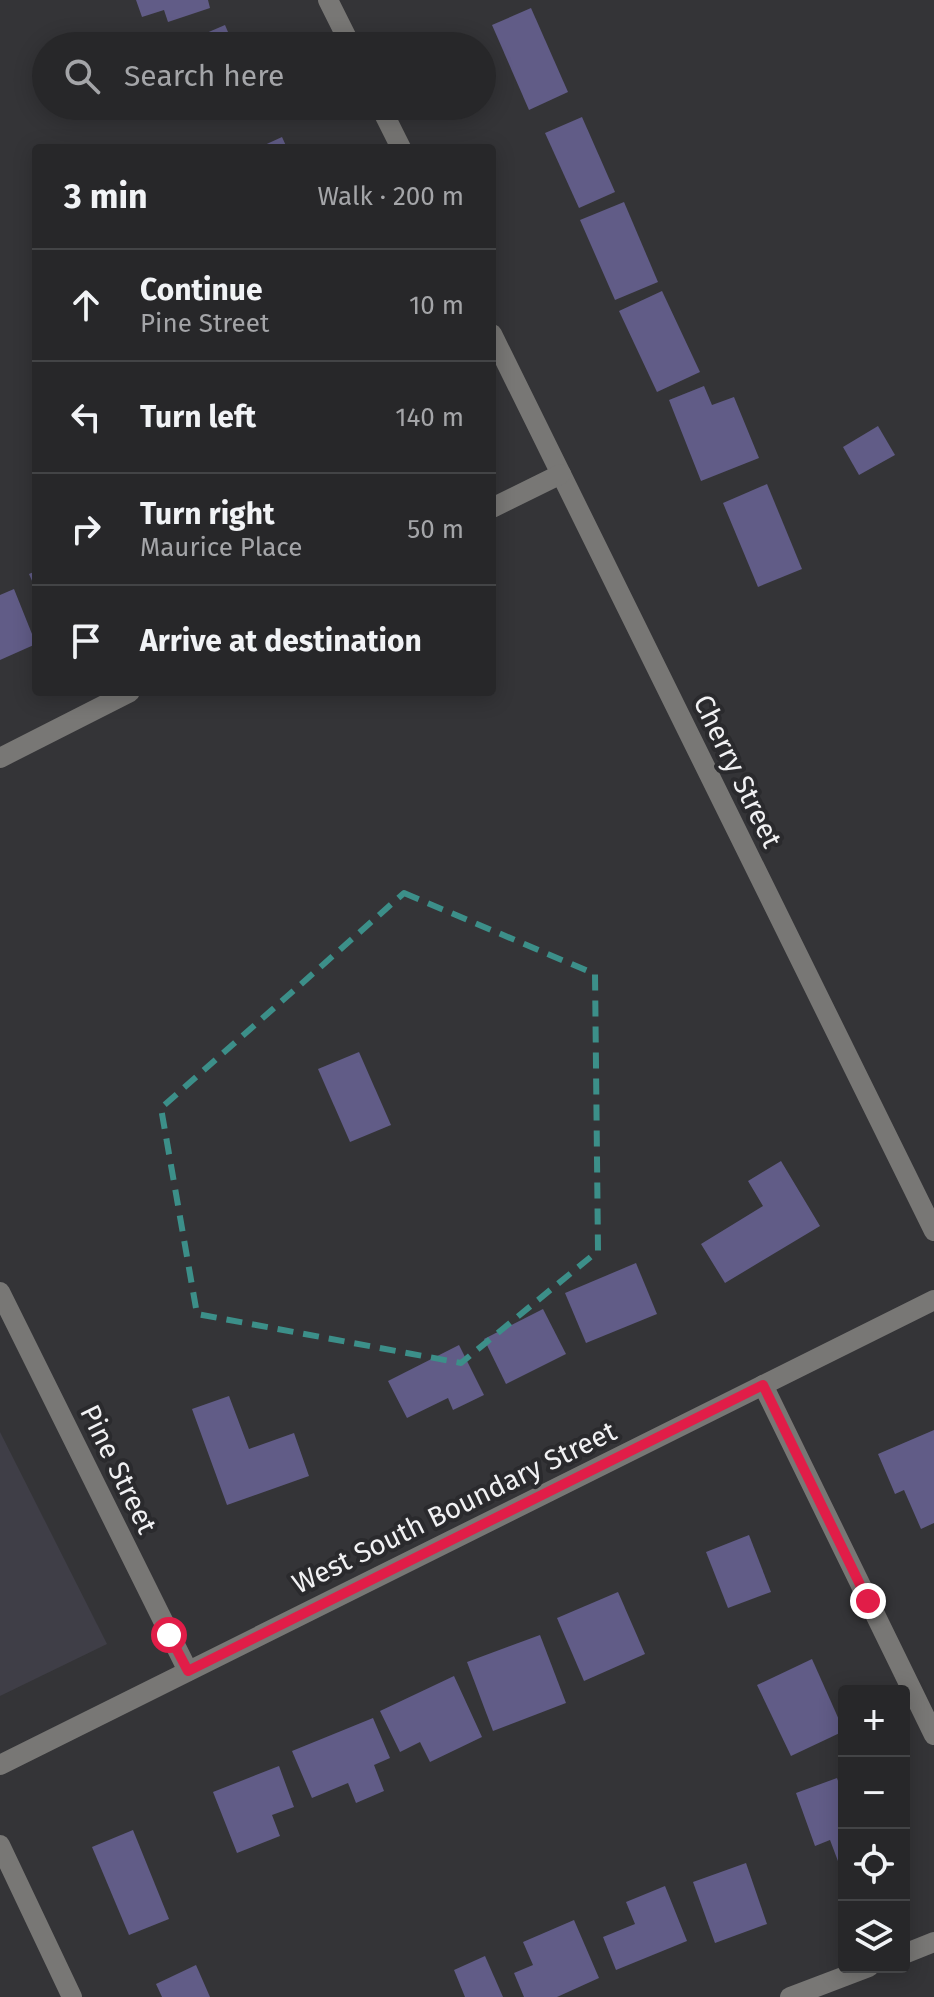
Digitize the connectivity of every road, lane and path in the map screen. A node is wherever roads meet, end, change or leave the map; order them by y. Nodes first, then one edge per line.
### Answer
1 (328, 0) edge
2 (344, 32) edge
3 (387, 120) edge
4 (399, 144) edge
5 (496, 342) edge
6 (561, 474) junction
7 (496, 506) edge
8 (122, 696) edge
9 (0, 758) edge
10 (934, 1231) edge
11 (0, 1292) edge
12 (934, 1300) edge
13 (763, 1385) junction
14 (188, 1671) junction
15 (934, 1735) edge
16 (0, 1765) edge
17 (0, 1845) edge
18 (934, 1942) edge
19 (910, 1952) edge
20 (853, 1973) edge
21 (72, 1997) edge
22 (790, 1997) edge

1 - 2 street
3 - 4 street
5 - 6 street, Cherry Street
6 - 7 street
6 - 10 street, Cherry Street
8 - 9 street
11 - 14 street, Pine Street
12 - 13 street, West South Boundary Street
13 - 14 street, West South Boundary Street
13 - 15 street
14 - 16 street, West South Boundary Street
17 - 21 street
18 - 19 street
20 - 22 street

